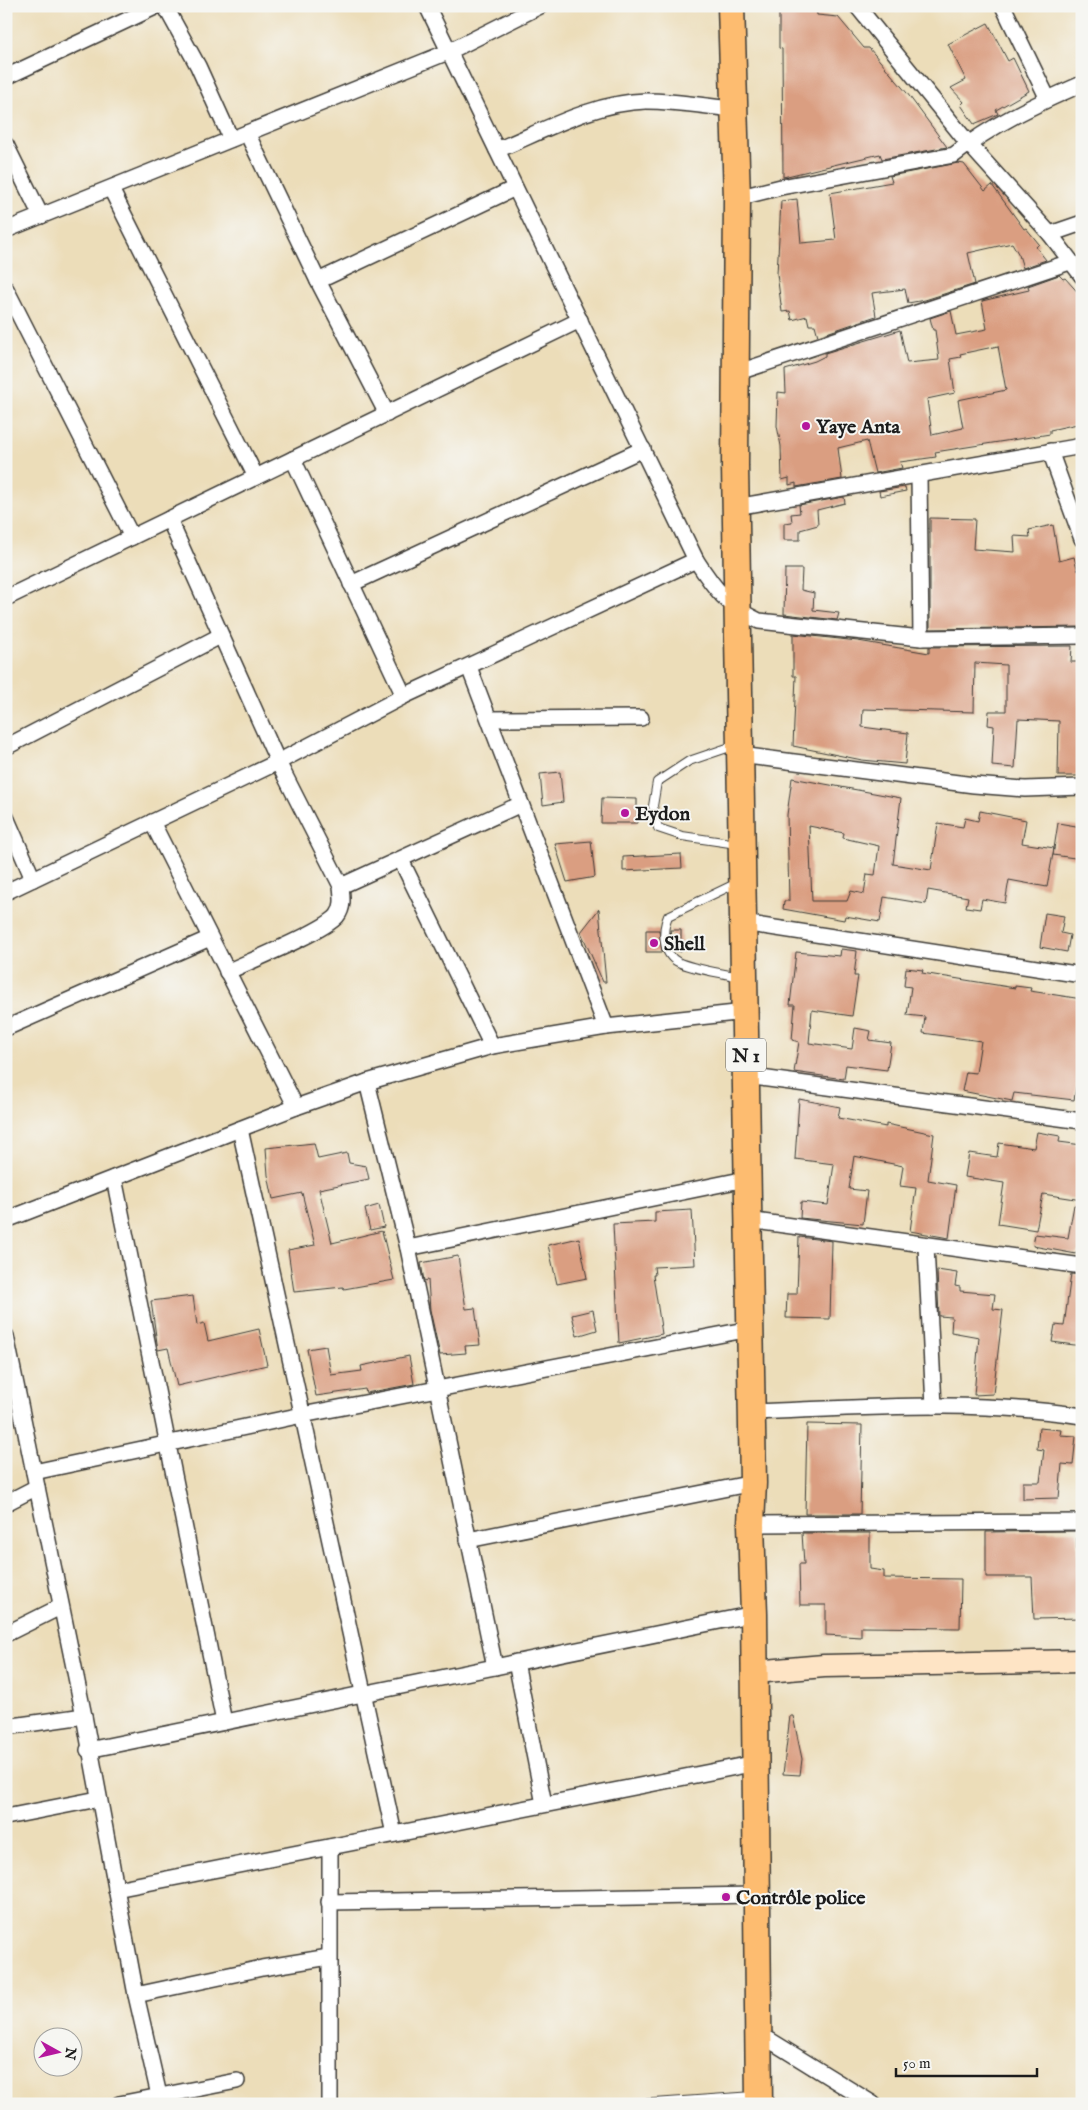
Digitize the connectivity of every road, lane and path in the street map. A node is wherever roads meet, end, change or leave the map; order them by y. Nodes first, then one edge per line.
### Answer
1 (157, 6) edge
2 (165, 6) edge
3 (427, 6) edge
4 (540, 6) edge
5 (731, 6) edge
6 (857, 6) edge
7 (1003, 6) edge
8 (448, 52) junction
9 (6, 77) edge
10 (1082, 84) edge
11 (1048, 99) junction
12 (733, 109) junction
13 (247, 133) junction
14 (231, 139) junction
15 (968, 144) junction
16 (6, 145) edge
17 (497, 150) junction
18 (110, 188) junction
19 (514, 188) junction
20 (737, 198) junction
21 (41, 216) junction
22 (1082, 223) edge
23 (6, 230) edge
24 (1050, 234) junction
25 (1070, 262) junction
26 (1082, 276) edge
27 (318, 281) junction
28 (6, 289) edge
29 (580, 320) junction
30 (736, 373) junction
31 (387, 414) junction
32 (1082, 446) edge
33 (643, 449) junction
34 (1050, 451) junction
35 (293, 459) junction
36 (919, 475) junction
37 (256, 477) junction
38 (736, 507) junction
39 (169, 519) junction
40 (132, 537) junction
41 (1082, 539) edge
42 (696, 560) junction
43 (351, 584) junction
44 (6, 598) edge
45 (738, 612) junction
46 (220, 636) junction
47 (1082, 636) edge
48 (921, 638) junction
49 (469, 667) junction
50 (404, 696) junction
51 (641, 718) dead end
52 (490, 719) junction
53 (6, 747) edge
54 (740, 749) junction
55 (278, 762) junction
56 (1082, 787) edge
57 (521, 804) junction
58 (6, 817) edge
59 (152, 822) junction
60 (742, 845) junction
61 (400, 860) junction
62 (33, 879) junction
63 (743, 880) junction
64 (341, 886) junction
65 (6, 892) edge
66 (743, 923) junction
67 (210, 938) junction
68 (228, 972) junction
69 (1082, 975) edge
70 (744, 978) junction
71 (745, 1012) junction
72 (606, 1027) junction
73 (6, 1028) edge
74 (492, 1046) junction
75 (746, 1076) junction
76 (367, 1082) junction
77 (296, 1107) junction
78 (1082, 1121) edge
79 (240, 1129) junction
80 (114, 1178) junction
81 (746, 1179) junction
82 (6, 1220) edge
83 (748, 1220) junction
84 (926, 1246) junction
85 (408, 1248) junction
86 (1082, 1266) edge
87 (750, 1329) junction
88 (6, 1336) edge
89 (10, 1374) edge
90 (435, 1389) junction
91 (934, 1406) junction
92 (752, 1412) junction
93 (302, 1414) junction
94 (1082, 1416) edge
95 (168, 1444) junction
96 (34, 1472) junction
97 (753, 1483) junction
98 (37, 1487) junction
99 (6, 1503) edge
100 (1082, 1522) edge
101 (751, 1524) junction
102 (468, 1540) junction
103 (60, 1607) junction
104 (754, 1614) junction
105 (6, 1634) edge
106 (1082, 1661) edge
107 (516, 1662) junction
108 (495, 1667) junction
109 (755, 1672) junction
110 (363, 1694) junction
111 (84, 1716) junction
112 (224, 1722) junction
113 (6, 1726) edge
114 (88, 1750) junction
115 (756, 1763) junction
116 (98, 1799) junction
117 (544, 1804) junction
118 (6, 1817) edge
119 (394, 1834) junction
120 (330, 1847) junction
121 (116, 1889) junction
122 (757, 1895) junction
123 (329, 1902) junction
124 (329, 1957) junction
125 (136, 1995) junction
126 (758, 2033) junction
127 (237, 2081) dead end
128 (161, 2100) edge
129 (759, 2100) edge
130 (119, 2104) edge
131 (330, 2104) edge
132 (640, 2104) edge
133 (873, 2104) edge

1 - 9 street
2 - 14 street
3 - 8 street
4 - 8 street
5 - 12 highway, N 1
6 - 15 street
7 - 11 street
8 - 13 street
8 - 17 street
10 - 11 street
11 - 15 street
12 - 17 street
12 - 20 highway, N 1
13 - 14 street
13 - 27 street
14 - 18 street
15 - 20 street
15 - 24 street
16 - 21 street
17 - 19 street
18 - 21 street
18 - 37 street
19 - 27 street
19 - 29 street
20 - 30 highway, N 1
21 - 23 street
22 - 24 street
24 - 25 street
25 - 26 street
25 - 30 street
27 - 31 street
28 - 40 street
29 - 31 street
29 - 33 street
30 - 38 highway, N 1
31 - 35 street
32 - 34 street
33 - 42 street
33 - 43 street
34 - 36 street
34 - 41 street
35 - 37 street
35 - 43 street
36 - 38 street
36 - 48 street
37 - 39 street
38 - 45 highway, N 1
39 - 40 street
39 - 46 street
40 - 44 street
42 - 45 street
42 - 49 street
43 - 50 street
45 - 48 street
45 - 54 highway, N 1
46 - 53 street
46 - 55 street
47 - 48 street
49 - 50 street
49 - 52 street
50 - 55 street
51 - 52 street
52 - 57 street
54 - 56 street
54 - 60 highway, N 1
54 - 60 lane
55 - 59 street
55 - 64 street
57 - 61 street
57 - 72 street
58 - 62 street
59 - 62 street
59 - 67 street
60 - 63 highway, N 1
61 - 64 street
61 - 74 street
62 - 65 street
63 - 66 highway, N 1
63 - 70 lane
64 - 68 street
66 - 69 street
66 - 70 highway, N 1
67 - 68 street
67 - 73 street
68 - 77 street
70 - 71 highway, N 1
71 - 72 street
71 - 75 highway, N 1
72 - 74 street
74 - 76 street
75 - 78 street
75 - 81 highway, N 1
76 - 77 street
76 - 85 street
77 - 79 street
79 - 80 street
79 - 93 street
80 - 82 street
80 - 95 street
81 - 83 highway, N 1
81 - 85 street
83 - 84 street
83 - 87 highway, N 1
84 - 86 street
84 - 91 street
85 - 90 street
87 - 90 street
87 - 92 highway, N 1
88 - 89 street
89 - 96 street
90 - 93 street
90 - 102 street
91 - 92 street
91 - 94 street
92 - 97 highway, N 1
93 - 95 street
93 - 110 street
95 - 96 street
95 - 112 street
96 - 98 street
97 - 101 highway, N 1
97 - 102 street
98 - 99 street
98 - 103 street
100 - 101 street
101 - 104 highway, N 1
102 - 108 street
103 - 105 street
103 - 111 street
104 - 107 street
104 - 109 highway, N 1
106 - 109 main road
107 - 108 street
107 - 117 street
108 - 110 street
109 - 115 highway, N 1
110 - 112 street
110 - 119 street
111 - 113 street
111 - 114 street
112 - 114 street
114 - 116 street
115 - 117 street
115 - 122 highway, N 1
116 - 118 street
116 - 121 street
117 - 119 street
119 - 120 street
120 - 121 street
120 - 123 street
121 - 125 street
122 - 123 street
122 - 126 highway, N 1
123 - 124 street
124 - 125 street
124 - 131 street
125 - 128 street
126 - 129 highway, N 1
126 - 133 street
127 - 128 street
128 - 130 street
129 - 132 lane

